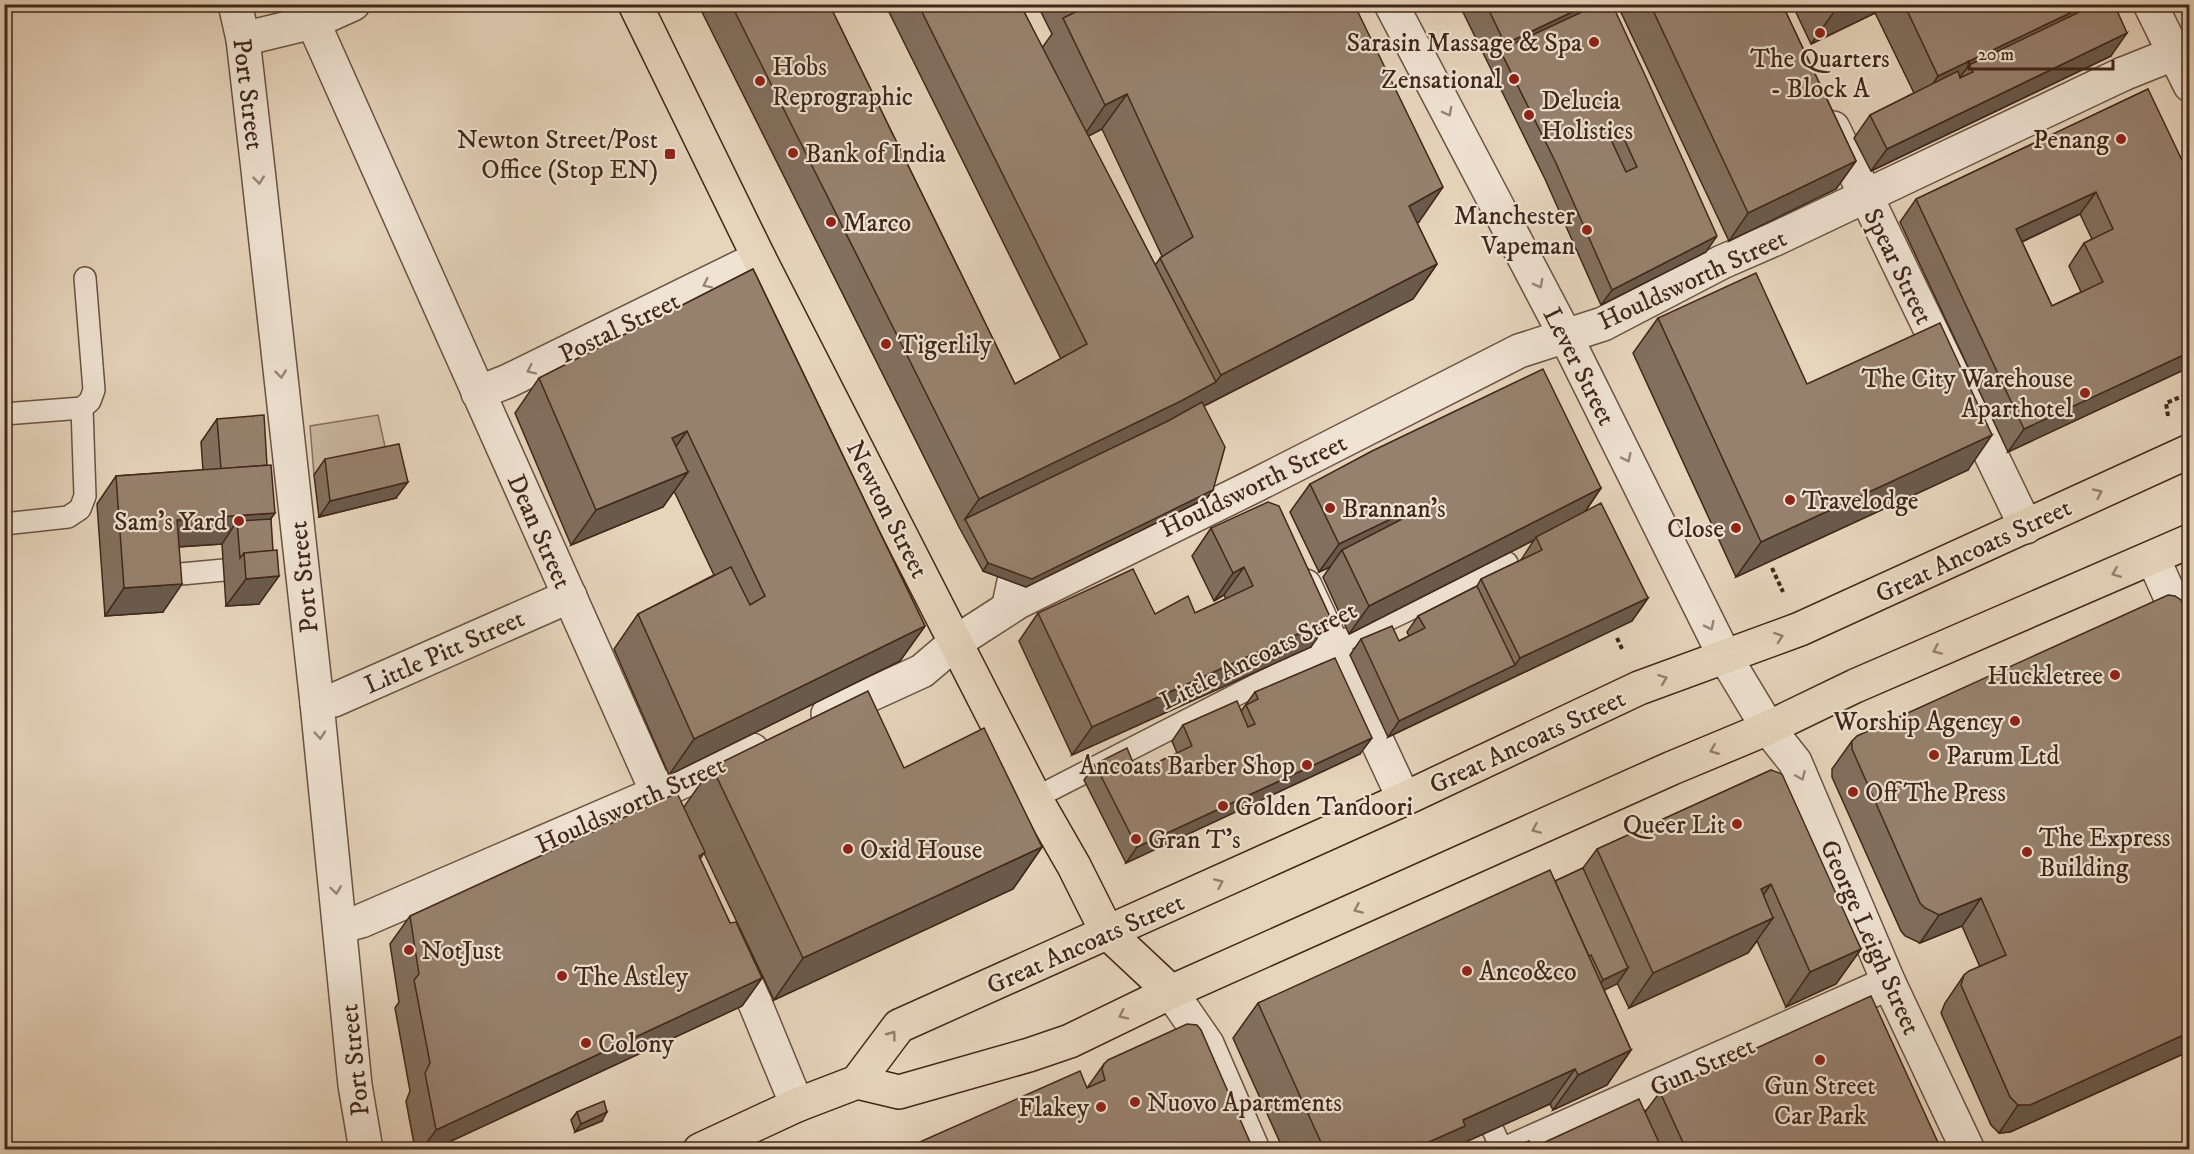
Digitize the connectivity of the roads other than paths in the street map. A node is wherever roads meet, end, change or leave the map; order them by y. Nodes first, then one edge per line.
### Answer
1 (235, 4) edge
2 (353, 4) edge
3 (635, 4) edge
4 (1391, 4) edge
5 (2150, 4) edge
6 (313, 22) junction
7 (243, 39) junction
8 (2173, 54) junction
9 (2190, 85) edge
10 (1820, 101) edge
11 (1866, 196) junction
12 (759, 258) junction
13 (85, 278) dead end
14 (1565, 335) junction
15 (478, 393) junction
16 (82, 408) junction
17 (4, 414) edge
18 (2190, 451) edge
19 (4, 524) edge
20 (2026, 527) junction
21 (2190, 542) edge
22 (2153, 558) junction
23 (1507, 563) edge
24 (1294, 564) edge
25 (224, 570) dead end
26 (181, 574) edge
27 (1008, 580) edge
28 (570, 596) junction
29 (1000, 613) junction
30 (2190, 641) edge
31 (956, 642) junction
32 (1334, 646) junction
33 (1724, 656) junction
34 (317, 703) junction
35 (806, 724) edge
36 (1768, 728) junction
37 (774, 739) edge
38 (657, 793) junction
39 (1035, 798) junction
40 (1404, 799) junction
41 (680, 841) edge
42 (340, 927) junction
43 (722, 931) edge
44 (1107, 932) junction
45 (1889, 983) junction
46 (1171, 992) junction
47 (857, 1082) junction
48 (797, 1105) junction
49 (1503, 1143) edge
50 (366, 1149) edge
51 (700, 1149) edge
52 (1253, 1149) edge
53 (1968, 1149) edge

1 - 7 street, Port Street
2 - 6 street
3 - 12 main road, Newton Street
4 -> 14 street, Lever Street
5 - 8 street
6 - 7 street
6 - 15 street, Dean Street
7 -> 34 street, Port Street
8 - 9 street
8 - 11 street, Houldsworth Street
10 - 11 street, Spear Street
11 - 14 street, Houldsworth Street
11 - 20 street, Spear Street
12 -> 15 street, Postal Street
12 - 31 main road, Newton Street
13 - 16 lane
14 - 29 street, Houldsworth Street
14 -> 33 street, Lever Street
15 - 28 street, Dean Street
16 - 17 lane
16 - 19 lane
20 -> 18 main road, Great Ancoats Street
33 -> 20 main road, Great Ancoats Street
21 - 22 main road
22 - 30 street
22 -> 36 main road
23 - 32 lane, Little Ancoats Street
24 - 32 street
25 - 26 lane
27 - 29 lane
28 - 34 street, Little Pitt Street
28 - 38 street, Dean Street
29 - 31 street, Houldsworth Street
31 - 35 street, Houldsworth Street
31 - 39 main road, Newton Street
32 - 39 lane, Little Ancoats Street
32 - 40 street
33 - 36 street, Lever Street
40 -> 33 main road, Great Ancoats Street
34 -> 42 street, Port Street
36 -> 45 street, George Leigh Street
36 -> 46 main road
37 - 38 street, Houldsworth Street
38 - 41 street, Dean Street
38 - 42 street, Houldsworth Street
39 - 44 main road, Newton Street
44 -> 40 main road, Great Ancoats Street
42 - 50 street, Port Street
43 - 48 street
44 - 46 main road, Newton Street
47 -> 44 main road, Great Ancoats Street
45 - 49 street, Gun Street
45 - 53 street, George Leigh Street
46 -> 47 main road
46 - 52 street
47 - 48 main road
48 - 51 main road

